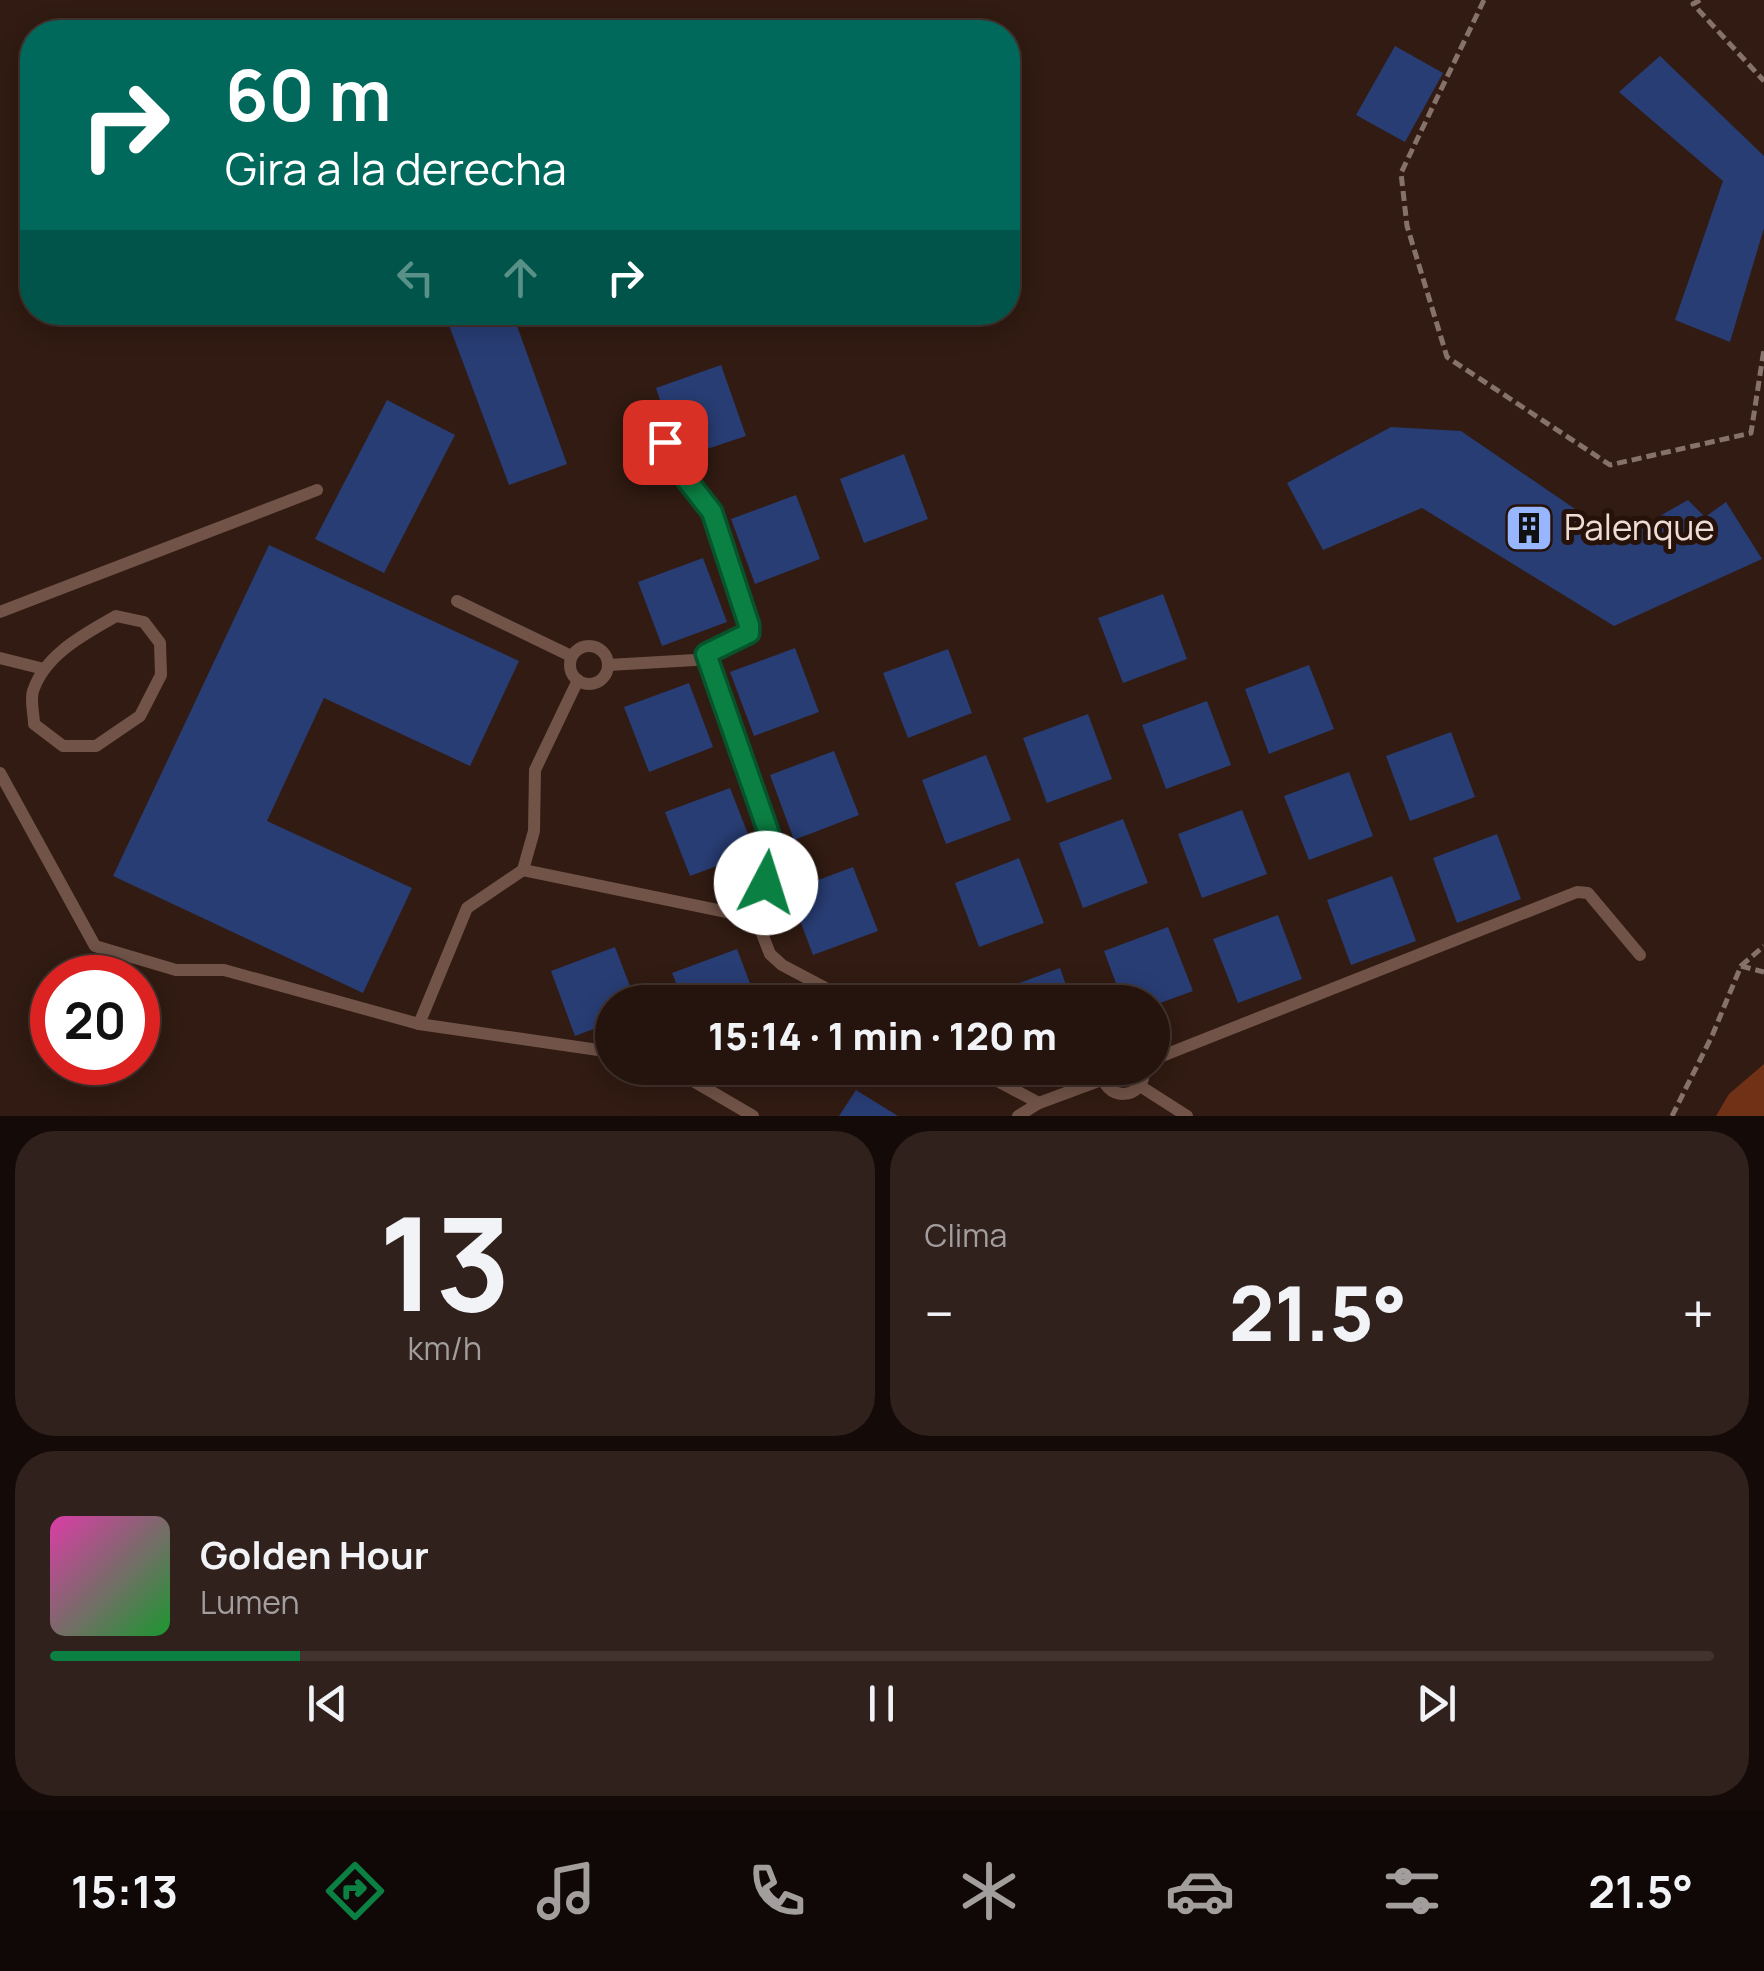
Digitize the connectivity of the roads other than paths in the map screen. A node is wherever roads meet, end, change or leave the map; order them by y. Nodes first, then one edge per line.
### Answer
1 (654, 418) dead end
2 (317, 490) dead end
3 (457, 602) dead end
4 (0, 612) edge
5 (706, 654) junction
6 (572, 656) junction
7 (0, 658) edge
8 (608, 665) junction
9 (44, 669) junction
10 (578, 680) junction
11 (0, 773) edge
12 (523, 870) junction
13 (756, 918) junction
14 (1640, 955) dead end
15 (820, 985) edge
16 (418, 1024) junction
17 (595, 1050) edge
18 (1170, 1053) edge
19 (700, 1085) edge
20 (1005, 1085) edge
21 (1077, 1085) edge
22 (1106, 1085) edge
23 (1140, 1086) joint
24 (1039, 1103) junction
25 (754, 1116) edge
26 (1018, 1116) edge
27 (1186, 1116) edge

1 - 5 lane
2 - 4 lane
3 - 6 lane
5 - 8 lane
5 - 13 lane
6 - 8 lane
6 - 10 lane
7 - 9 lane
8 - 10 lane
9 - 9 lane
10 - 12 lane
11 - 16 lane
12 - 13 lane
12 - 16 lane
13 - 15 lane
14 - 18 lane
16 - 17 lane
19 - 25 lane
20 - 24 lane
21 - 24 lane
22 - 23 lane
23 - 27 lane
24 - 26 lane

